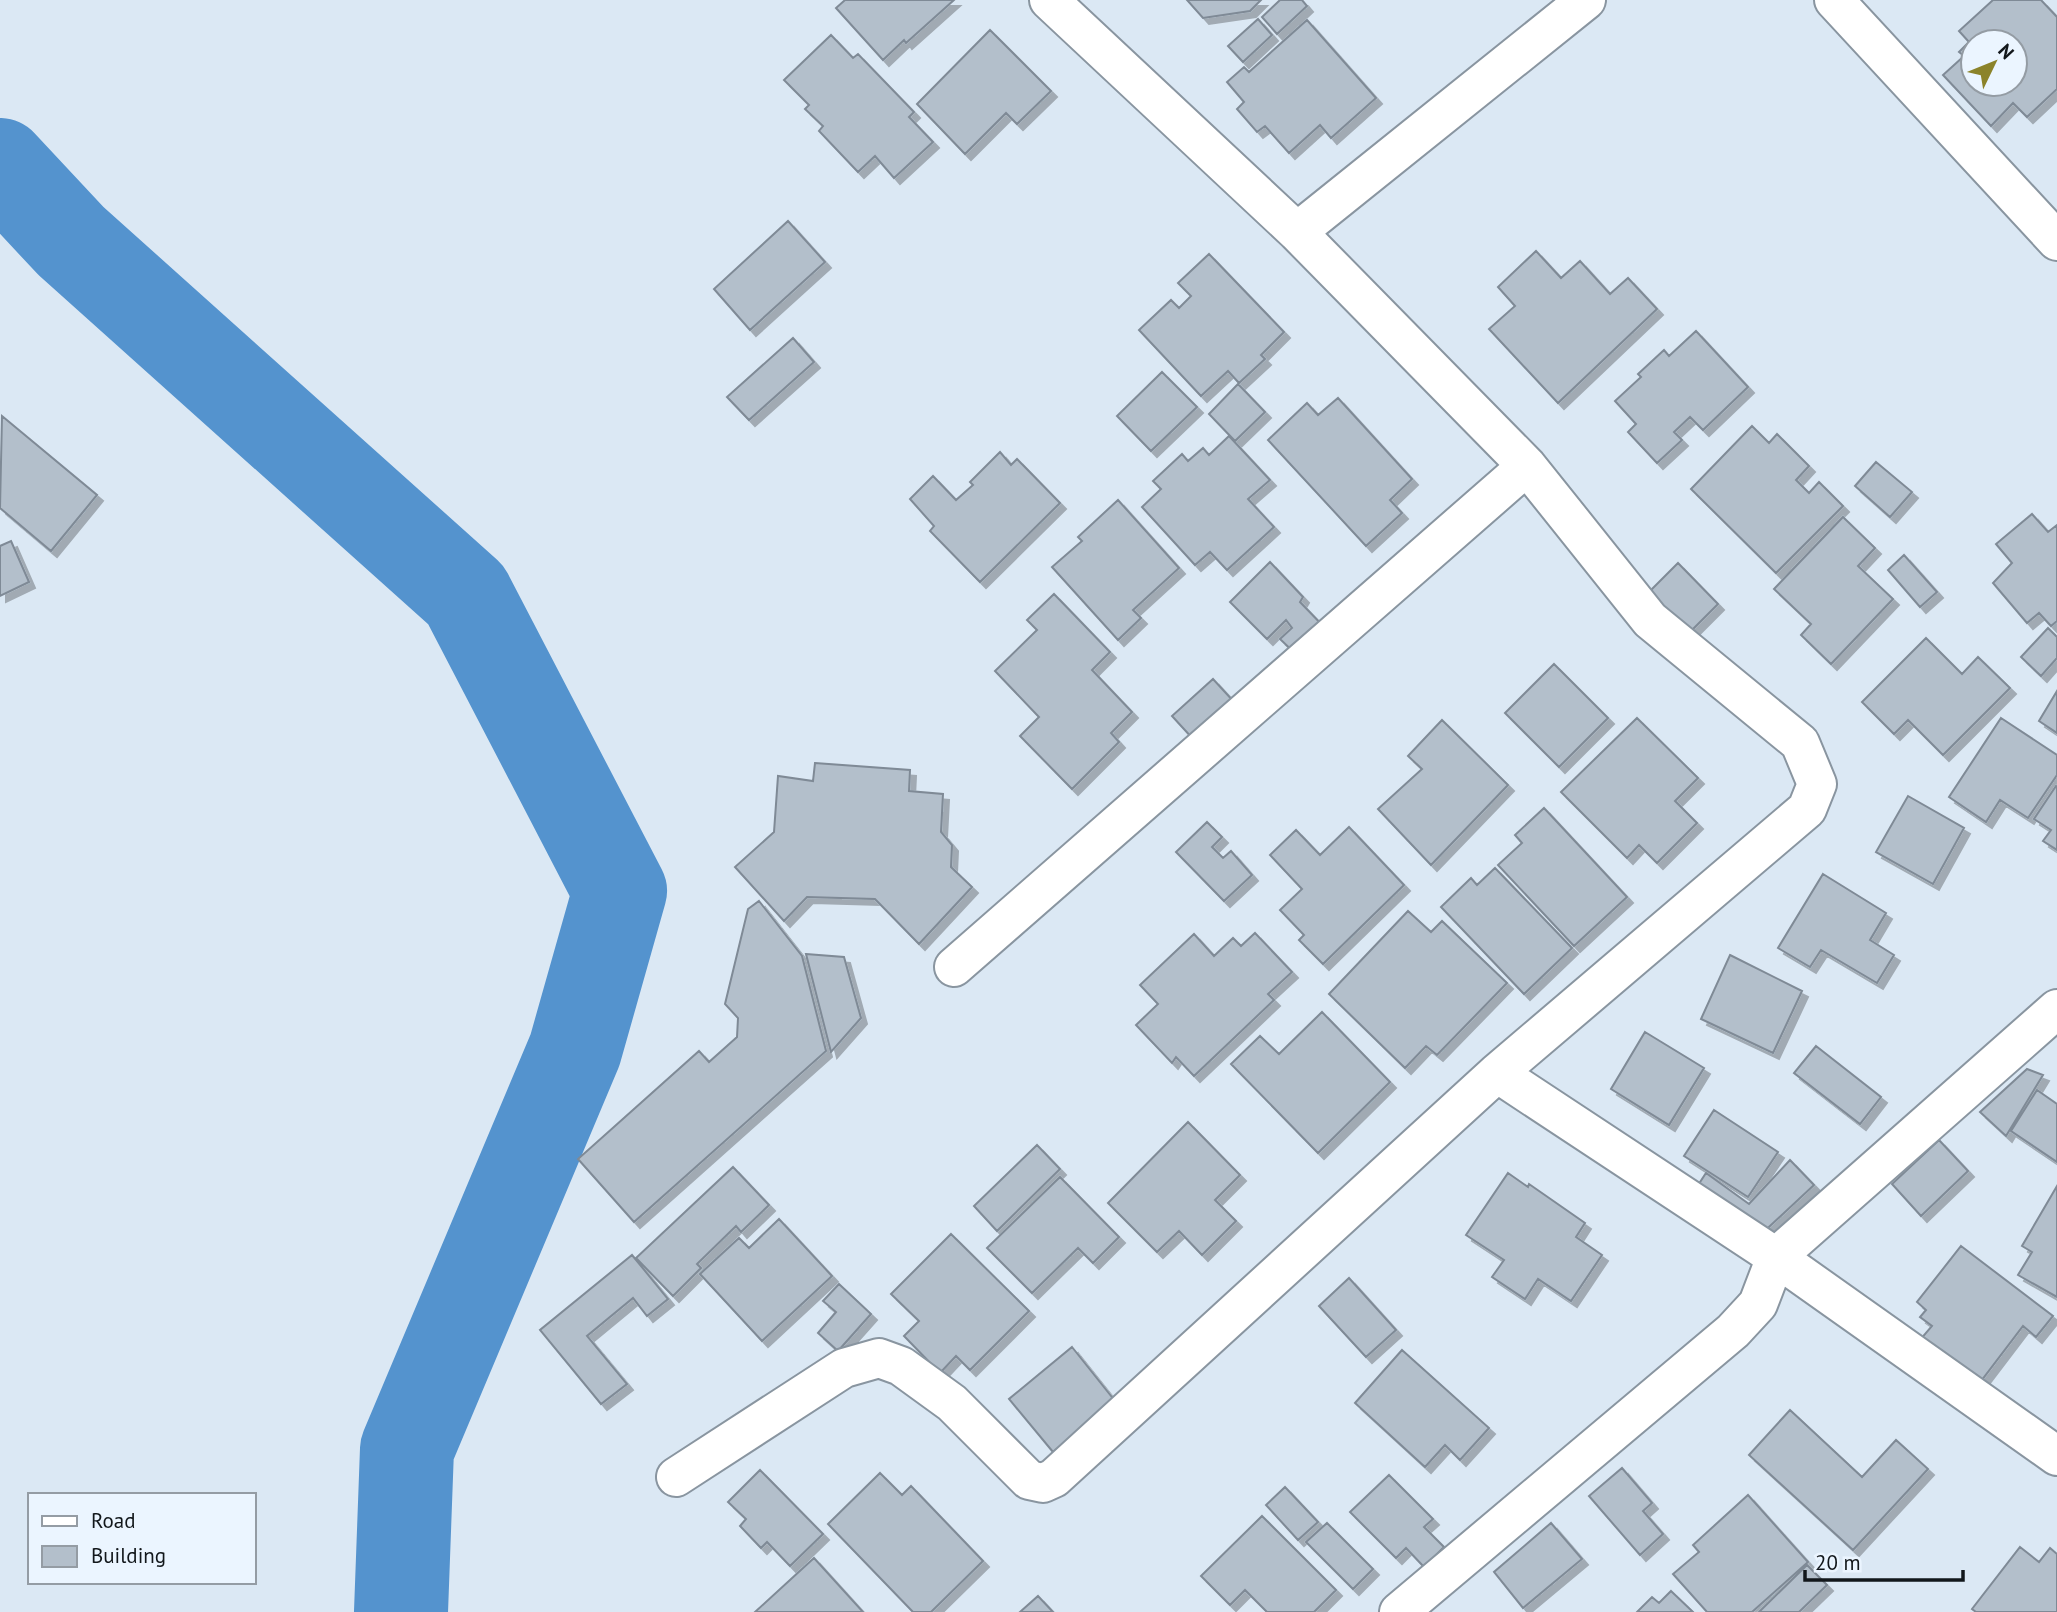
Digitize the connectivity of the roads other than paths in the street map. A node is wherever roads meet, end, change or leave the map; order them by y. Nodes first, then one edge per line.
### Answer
1 (1049, 0) edge
2 (1586, 0) edge
3 (1834, 0) edge
4 (1297, 232) junction
5 (2057, 241) edge
6 (1527, 466) junction
7 (954, 968) dead end
8 (2057, 1009) edge
9 (1497, 1073) junction
10 (1776, 1257) junction
11 (2057, 1455) edge
12 (676, 1478) dead end
13 (1399, 1612) edge

1 - 4 street
2 - 4 street
3 - 5 street
4 - 6 street
6 - 7 street
6 - 9 street
8 - 10 street
9 - 10 street
9 - 12 street
10 - 11 street
10 - 13 street

